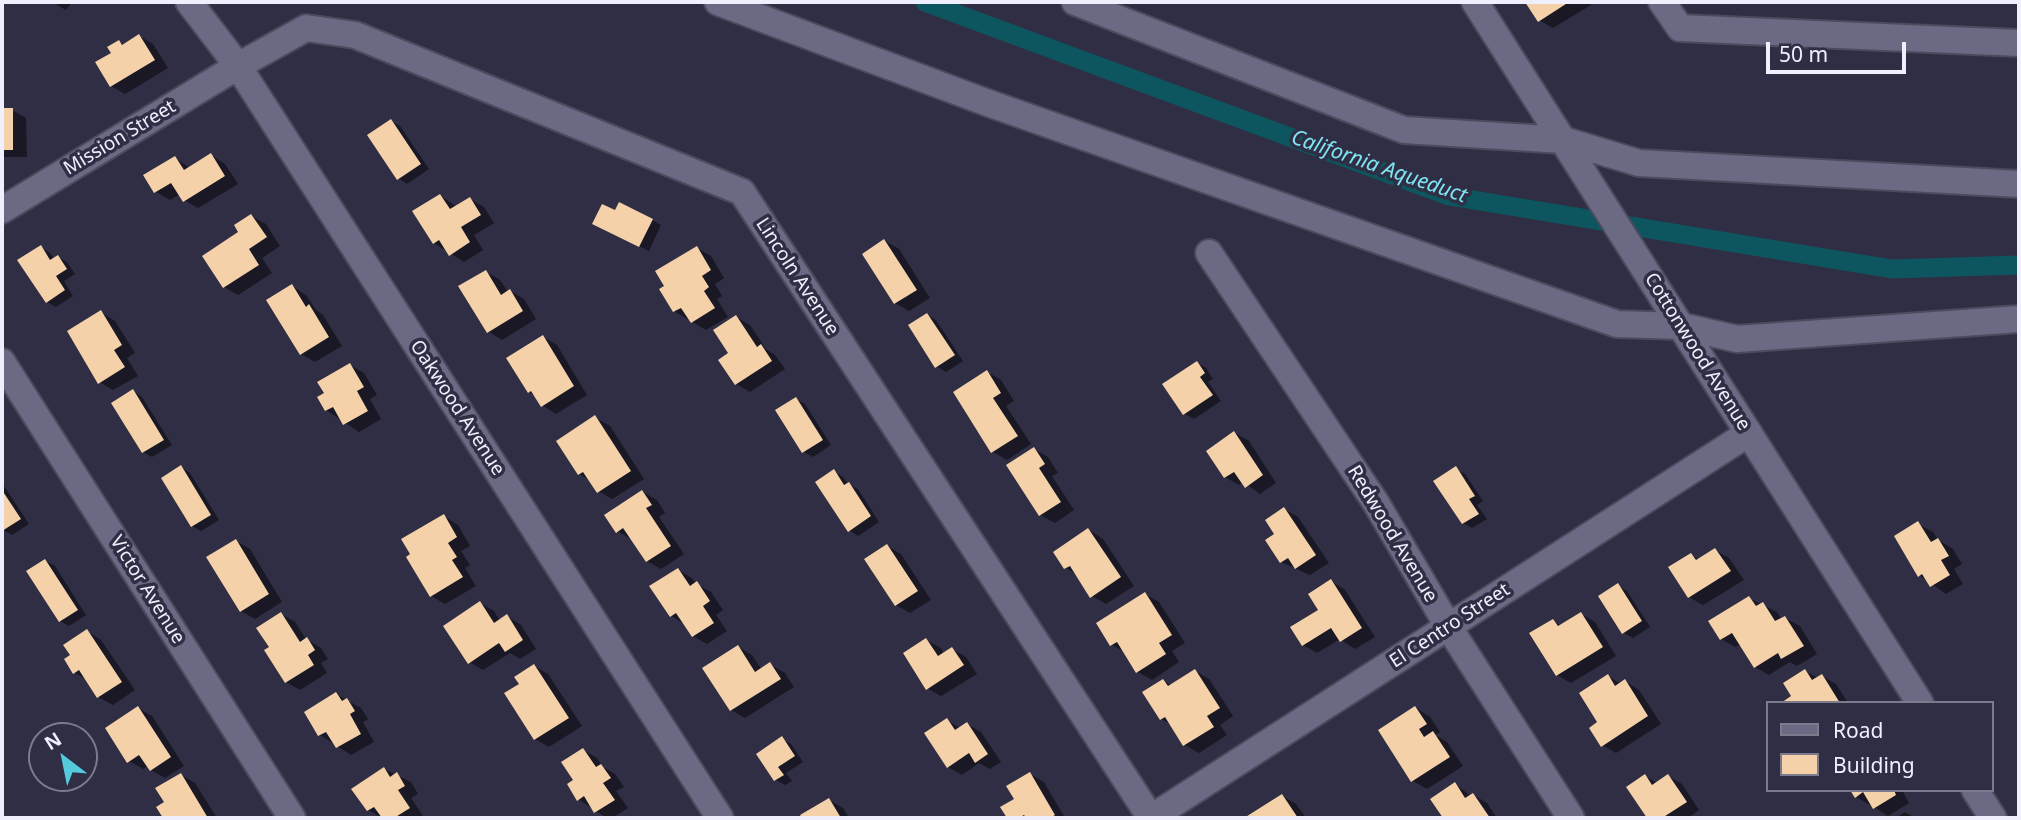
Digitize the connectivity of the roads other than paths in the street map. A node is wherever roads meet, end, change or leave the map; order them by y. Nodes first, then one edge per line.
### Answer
1 (189, 2) edge
2 (718, 2) edge
3 (1075, 2) edge
4 (1475, 2) edge
5 (1662, 2) edge
6 (2019, 43) edge
7 (238, 66) junction
8 (1563, 140) junction
9 (2019, 184) edge
10 (2, 210) edge
11 (1209, 253) dead end
12 (2019, 319) edge
13 (1681, 326) junction
14 (2, 362) edge
15 (1749, 433) junction
16 (1448, 626) junction
17 (1919, 701) edge
18 (1976, 792) edge
19 (292, 818) edge
20 (720, 818) edge
21 (1151, 818) edge
22 (1571, 818) edge
23 (1993, 818) edge

1 - 7 street, Oakwood Avenue
2 - 13 street
3 - 8 street
4 - 8 street, Cottonwood Avenue
5 - 6 street
7 - 10 street, Mission Street
7 - 20 street, Oakwood Avenue
7 - 21 street, Lincoln Avenue
8 - 9 street
8 - 13 street, Cottonwood Avenue
11 - 16 street, Redwood Avenue
12 - 13 street
13 - 15 street, Cottonwood Avenue
14 - 19 street, Victor Avenue
15 - 16 street, El Centro Street
15 - 17 street, Cottonwood Avenue
16 - 21 street, El Centro Street
16 - 22 street, Redwood Avenue
18 - 23 street

